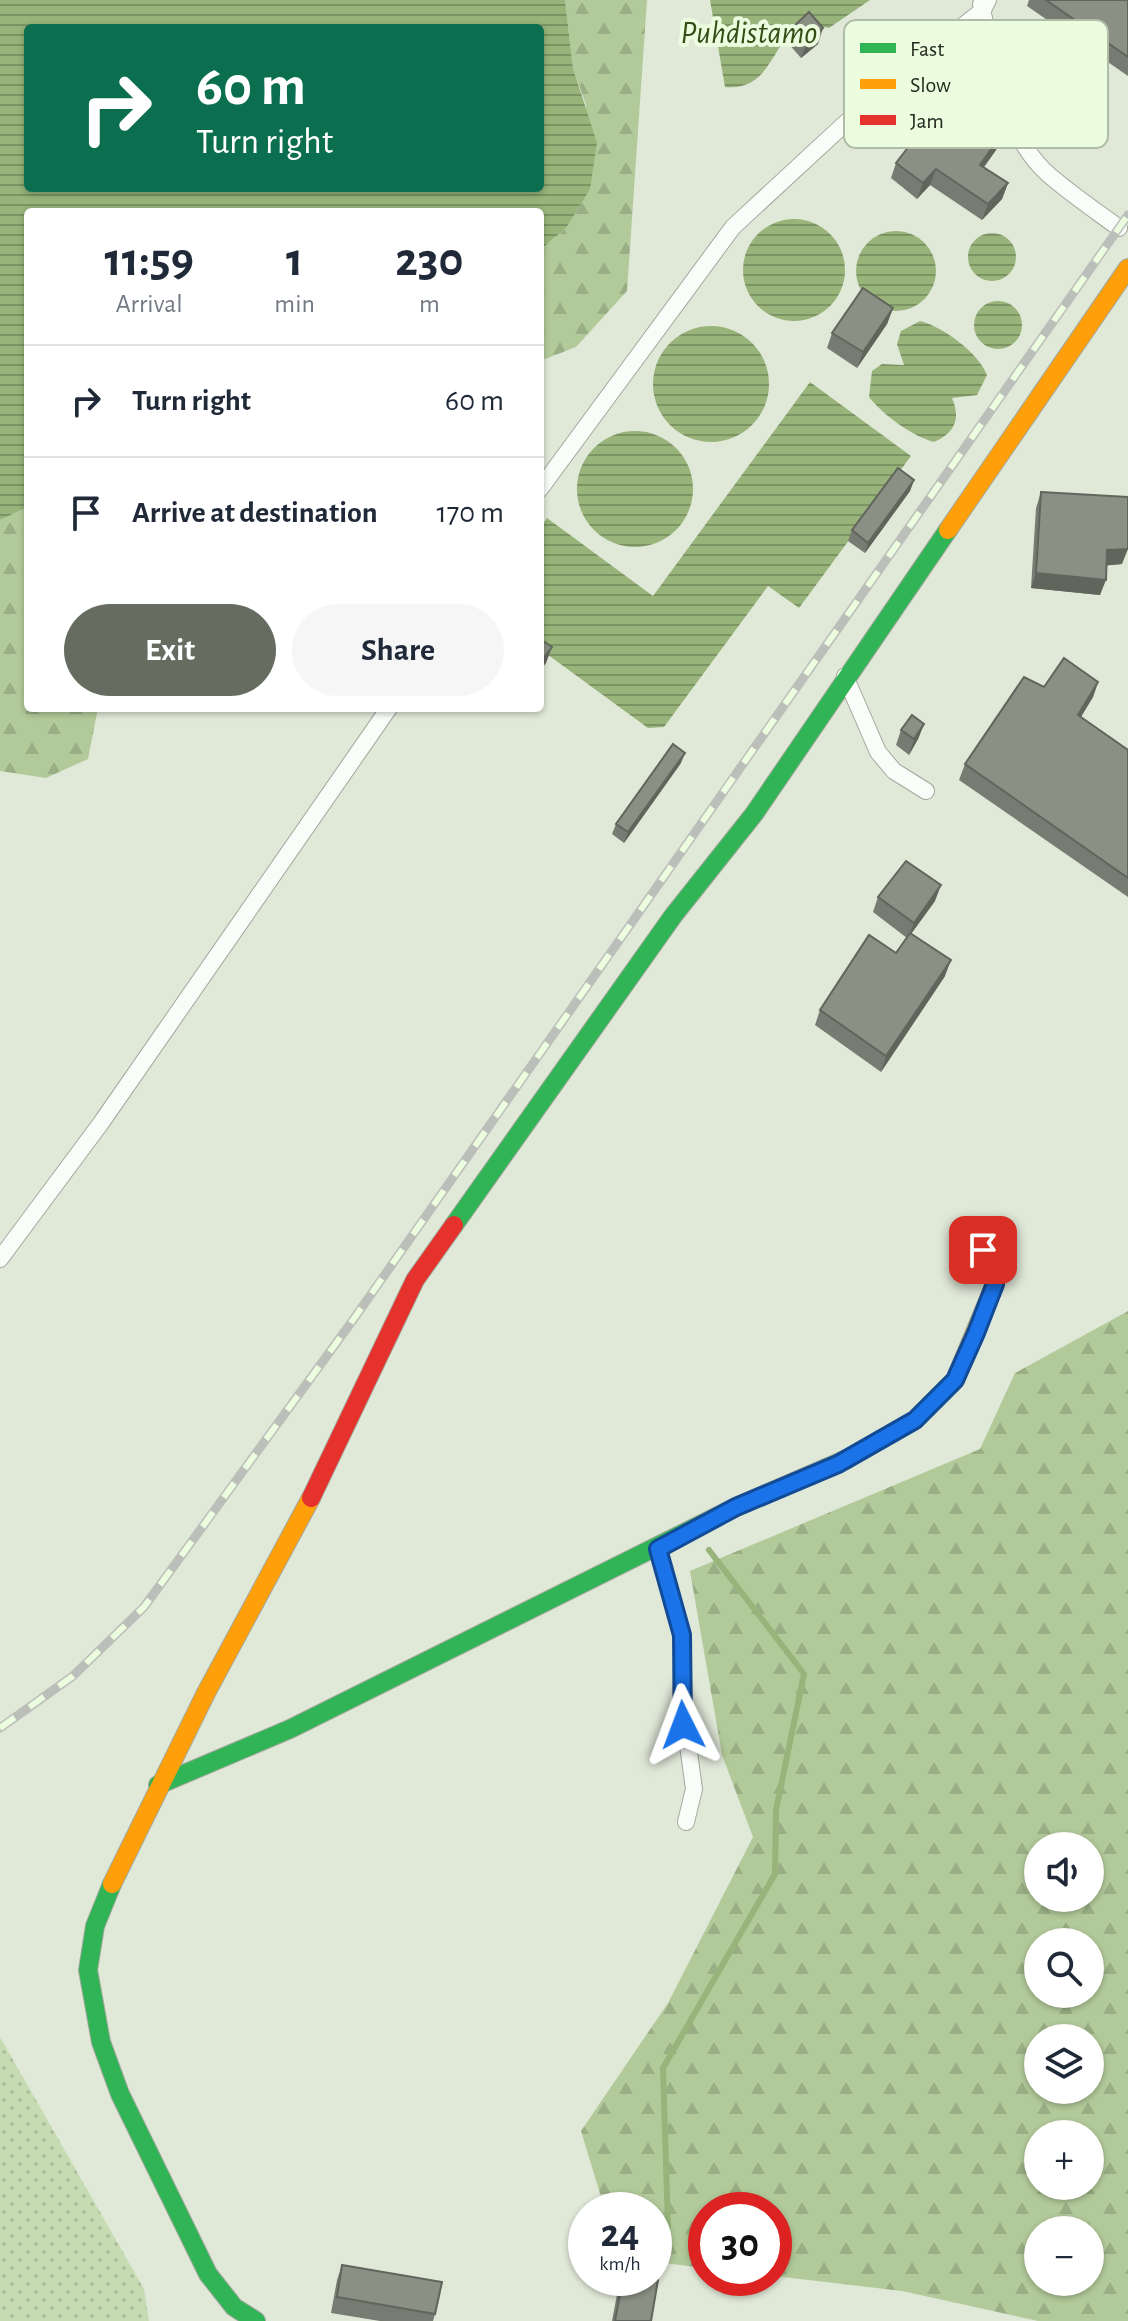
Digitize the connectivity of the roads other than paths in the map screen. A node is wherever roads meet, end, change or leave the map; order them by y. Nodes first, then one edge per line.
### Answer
1 (984, 3) edge
2 (964, 20) edge
3 (844, 124) edge
4 (1029, 148) edge
5 (1119, 228) dead end
6 (1128, 268) edge
7 (544, 484) edge
8 (845, 676) junction
9 (386, 712) edge
10 (926, 791) dead end
11 (983, 1250) dead end
12 (0, 1259) edge
13 (658, 1549) junction
14 (158, 1785) junction
15 (686, 1822) dead end
16 (256, 2321) edge

1 - 2 street
3 - 7 street
4 - 5 street
6 - 8 street
8 - 10 street
8 - 14 street
9 - 12 street
11 - 13 street
13 - 14 street
13 - 15 street
14 - 16 street

